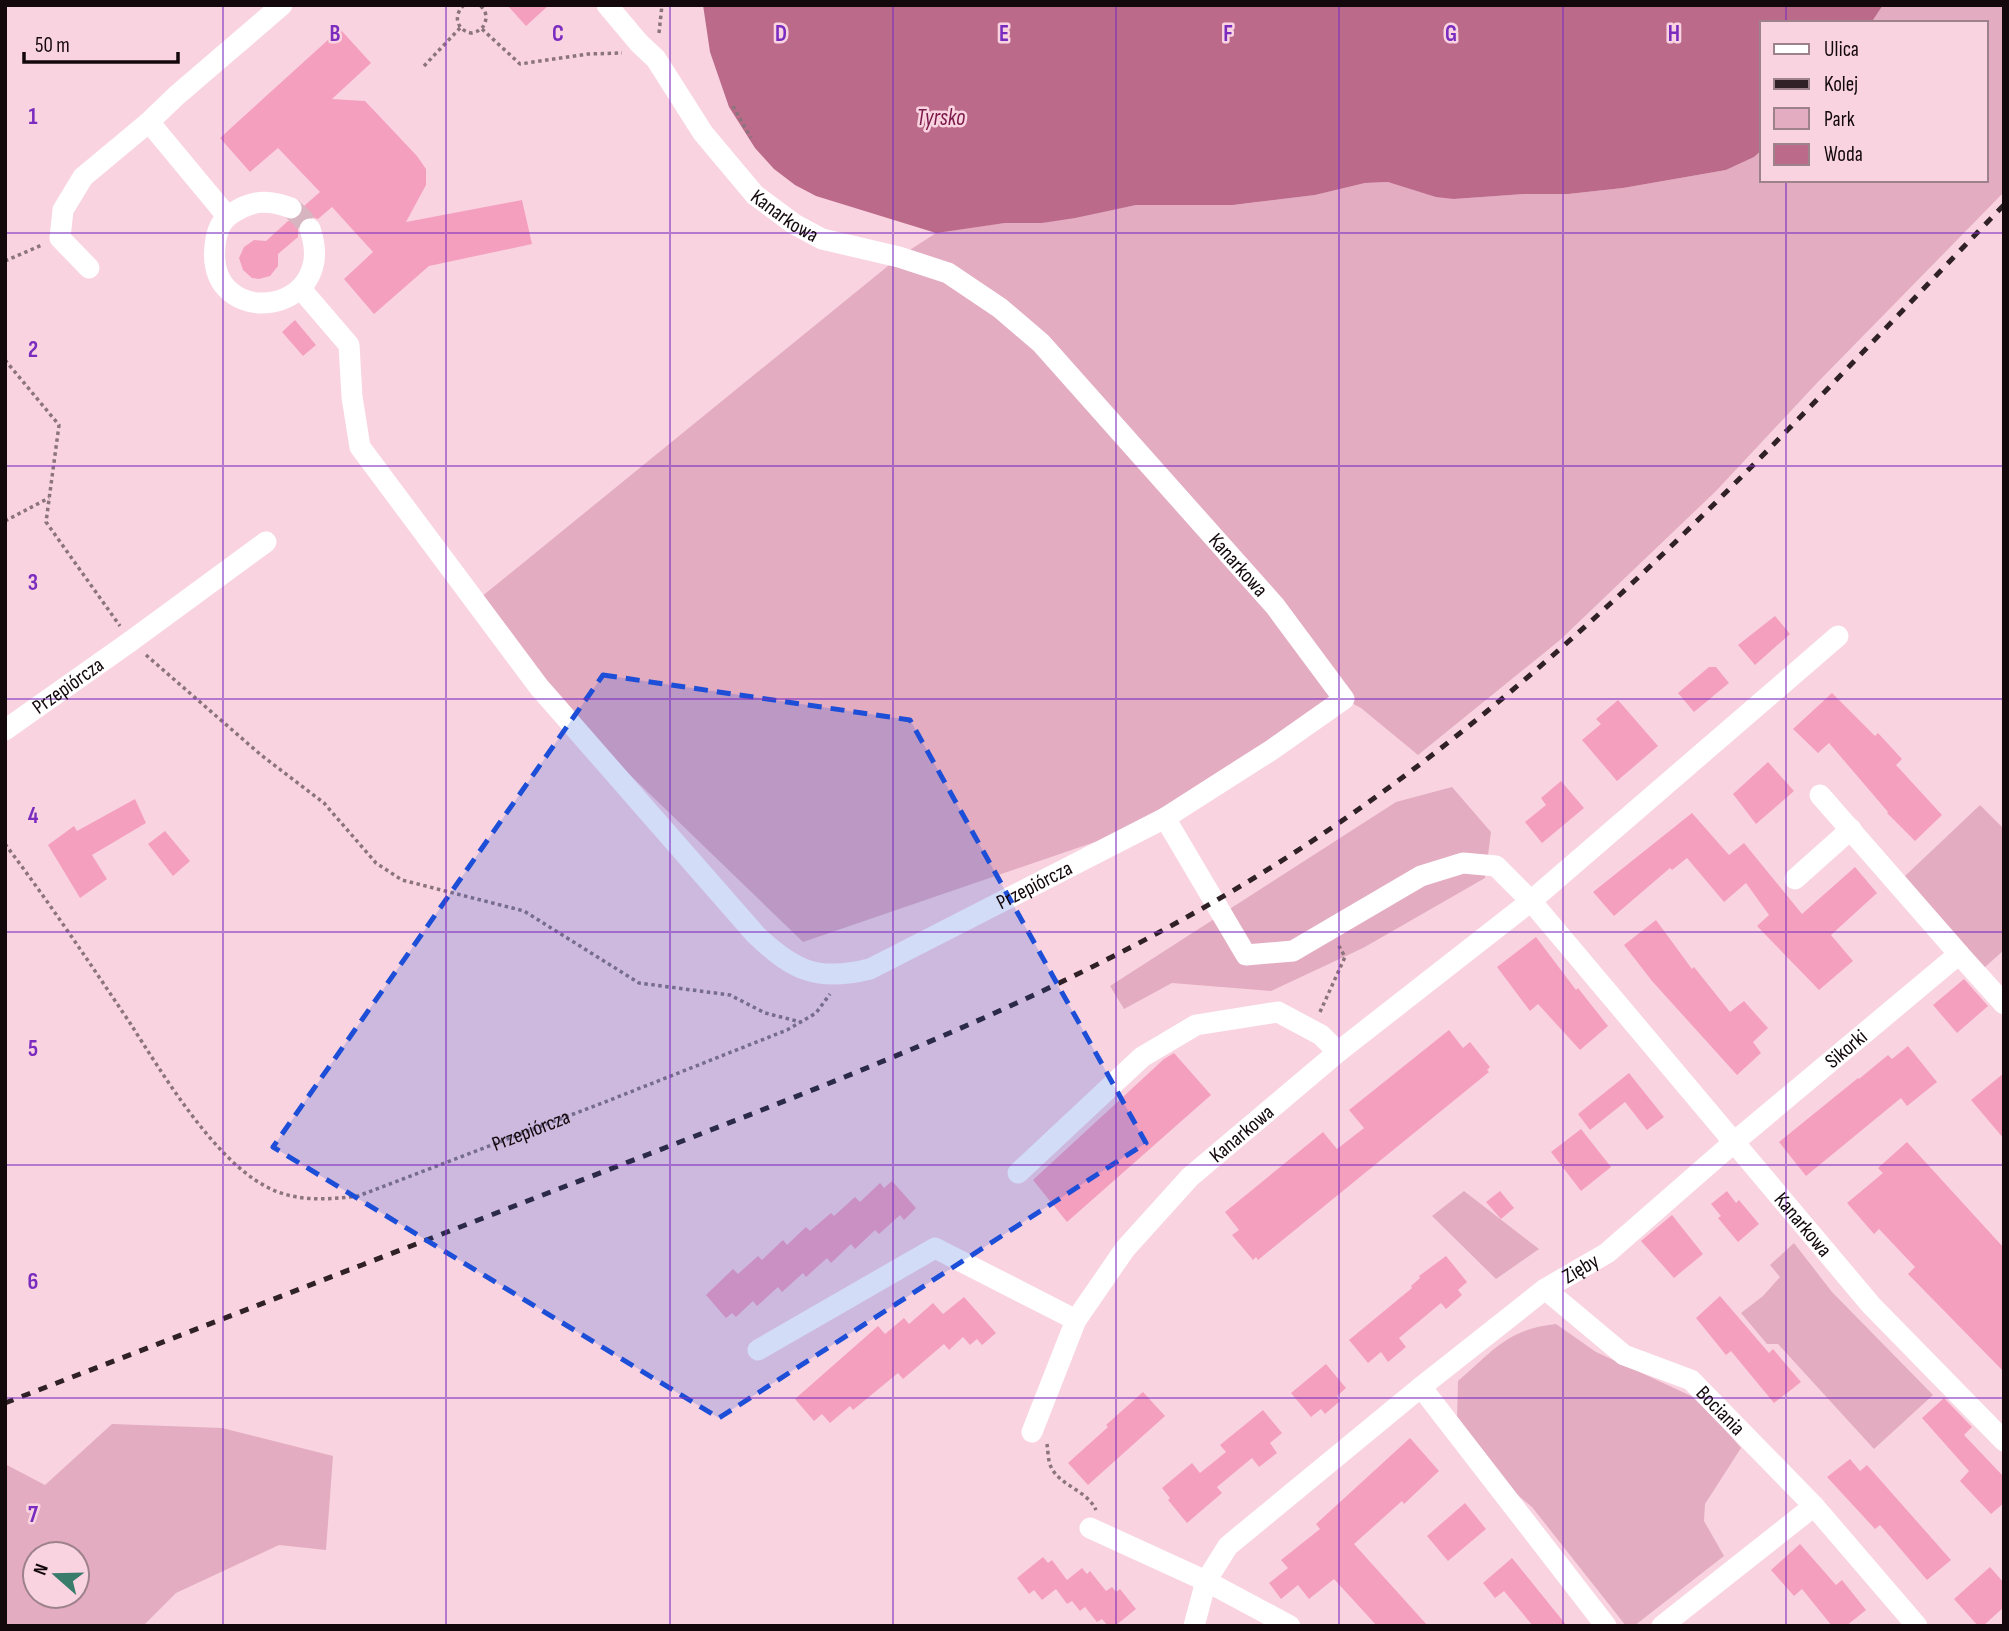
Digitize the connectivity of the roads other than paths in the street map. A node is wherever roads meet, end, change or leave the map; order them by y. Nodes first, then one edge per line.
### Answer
1 (282, 5) edge
2 (607, 5) edge
3 (149, 122) junction
4 (291, 208) tunnel mouth
5 (227, 216) junction
6 (310, 229) tunnel mouth
7 (89, 268) dead end
8 (301, 289) junction
9 (266, 542) dead end
10 (1838, 636) dead end
11 (5, 730) edge
12 (1820, 795) dead end
13 (1165, 818) junction
14 (1851, 829) junction
15 (1795, 879) dead end
16 (1531, 901) junction
17 (1959, 954) junction
18 (2004, 1004) edge
19 (1338, 1052) junction
20 (1733, 1143) junction
21 (1018, 1173) dead end
22 (1545, 1289) junction
23 (1076, 1320) junction
24 (758, 1350) dead end
25 (1421, 1387) junction
26 (1034, 1428) road end
27 (2004, 1441) edge
28 (1814, 1506) junction
29 (1095, 1530) road end
30 (1206, 1581) junction
31 (1194, 1626) edge
32 (1290, 1626) edge
33 (1606, 1626) edge
34 (1662, 1626) edge
35 (1917, 1626) edge

1 - 3 street
2 - 13 street, Kanarkowa
3 - 5 street
3 - 7 street
4 - 5 street
5 - 8 street
6 - 8 street
8 - 13 street, Przepiórcza
9 - 11 street, Przepiórcza
10 - 16 street, Kanarkowa
12 - 14 street
13 - 16 street, Kanarkowa
14 - 15 street
14 - 17 street
16 - 19 street, Kanarkowa
16 - 20 street, Kanarkowa
17 - 18 street
17 - 20 street, Sikorki
19 - 21 street
19 - 23 street, Kanarkowa
20 - 22 street, Zięby
20 - 27 street, Kanarkowa
22 - 25 street, Zięby
22 - 28 street, Bociania
23 - 24 street
23 - 26 street, Kanarkowa
25 - 30 street, Zięby
25 - 33 street
28 - 34 street
28 - 35 street, Bociania
29 - 30 street
30 - 31 street, Zięby
30 - 32 street

